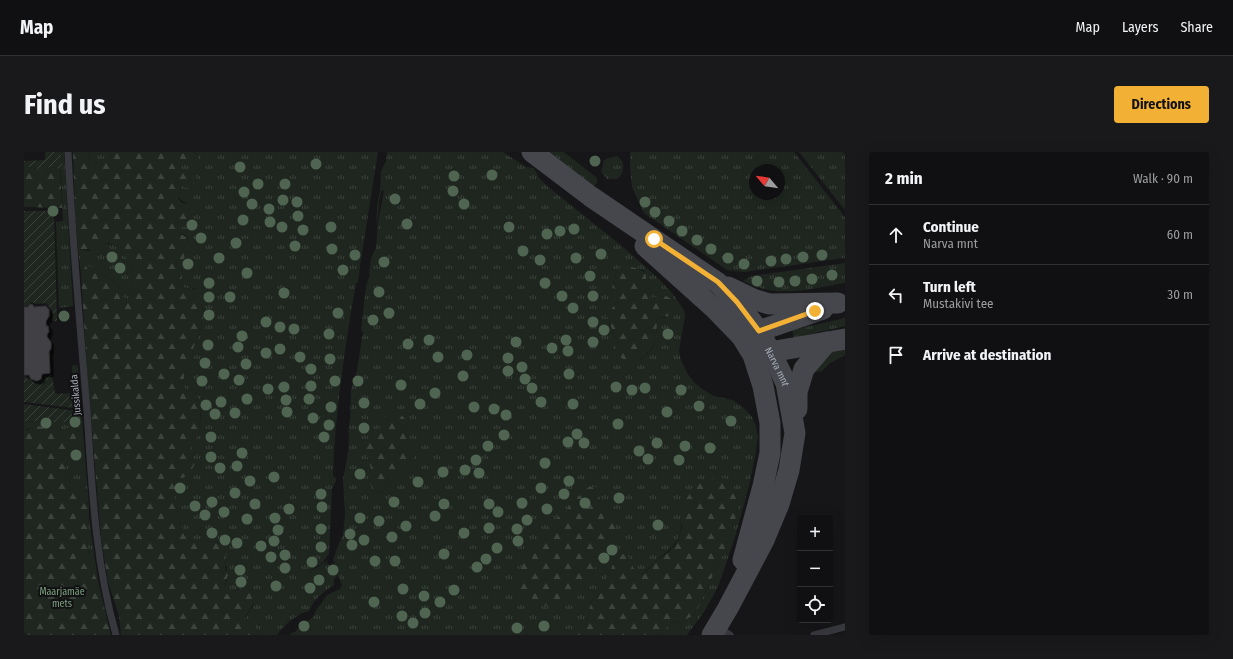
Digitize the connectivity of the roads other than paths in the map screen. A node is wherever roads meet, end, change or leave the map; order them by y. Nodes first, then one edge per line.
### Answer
1 (68, 152) edge
2 (532, 152) edge
3 (590, 196) junction
4 (718, 282) junction
5 (842, 303) edge
6 (751, 334) junction
7 (836, 340) edge
8 (762, 354) junction
9 (795, 433) junction
10 (728, 608) junction
11 (845, 627) edge
12 (720, 632) edge
13 (116, 635) edge
14 (814, 635) edge

1 - 13 lane, Jussikalda
2 - 3 main road, Narva mnt
3 - 4 main road, Narva mnt
3 - 6 main road, Narva mnt
4 - 5 main road
4 - 6 main road, Narva mnt
5 - 6 main road
6 - 8 main road, Narva mnt
7 - 8 main road
7 - 9 main road
8 - 9 main road, Narva mnt
8 - 10 main road, Narva mnt
9 - 10 main road, Narva mnt
10 - 12 main road, Narva mnt
11 - 14 lane

